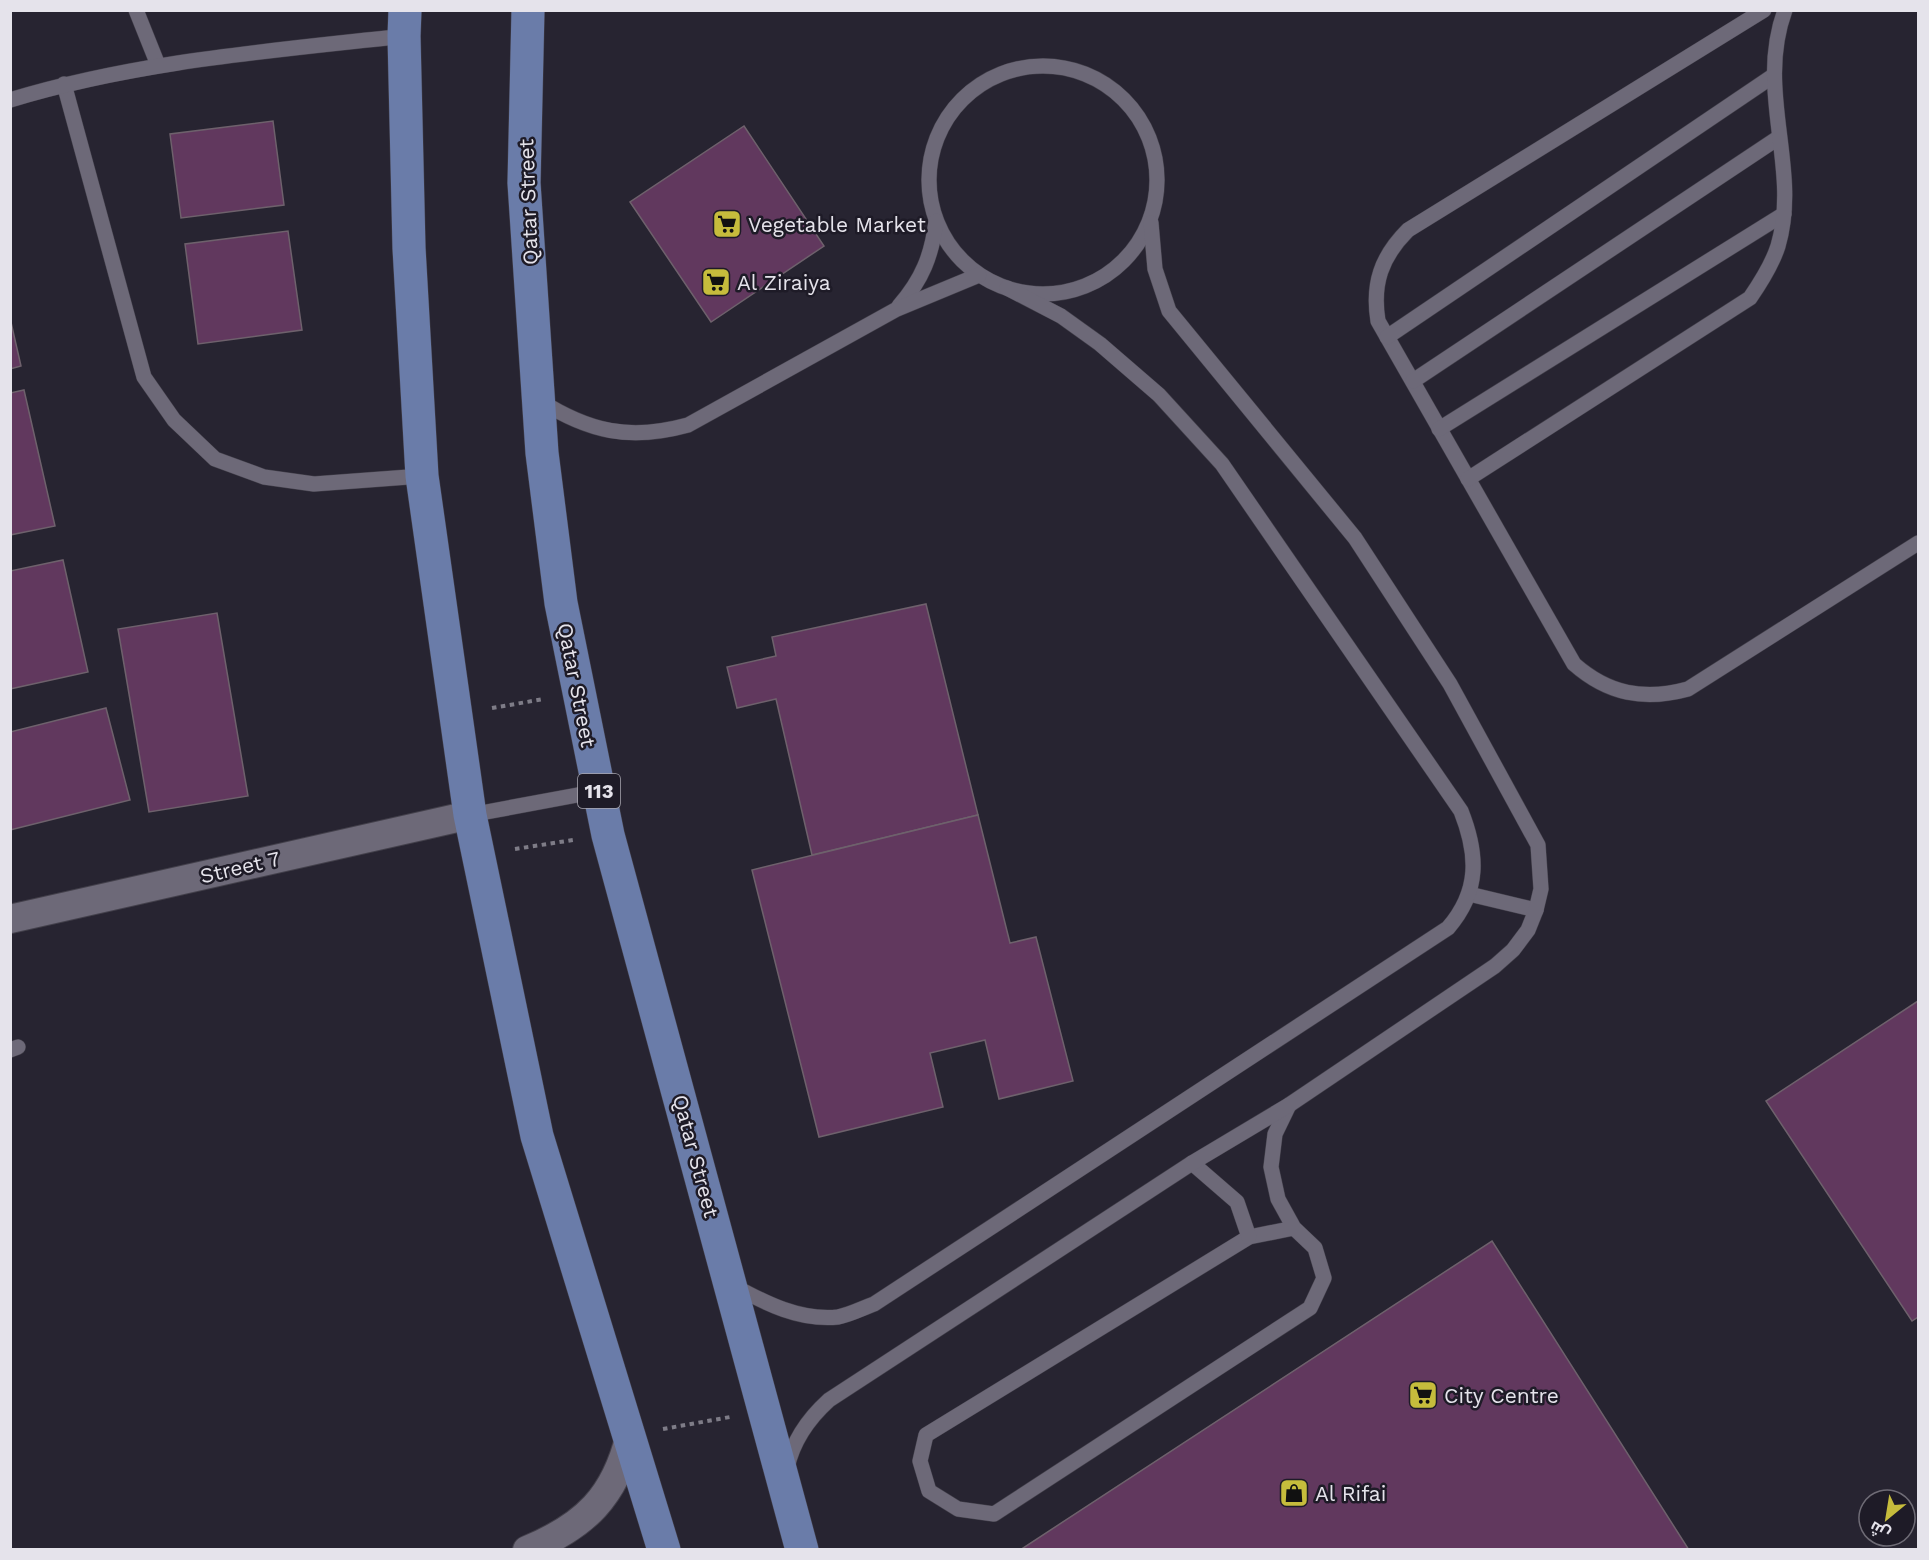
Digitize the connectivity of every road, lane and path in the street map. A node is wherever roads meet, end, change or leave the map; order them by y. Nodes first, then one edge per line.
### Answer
1 (136, 10) edge
2 (528, 10) edge
3 (1764, 10) edge
4 (1785, 10) edge
5 (404, 23) edge
6 (158, 65) junction
7 (1773, 76) junction
8 (64, 84) junction
9 (10, 100) edge
10 (1778, 138) junction
11 (1784, 214) junction
12 (936, 220) junction
13 (1151, 223) junction
14 (979, 275) junction
15 (1006, 288) junction
16 (897, 309) junction
17 (1387, 337) junction
18 (1413, 381) junction
19 (539, 400) junction
20 (1439, 429) junction
21 (422, 476) junction
22 (1468, 479) junction
23 (1918, 543) edge
24 (579, 693) junction
25 (456, 714) junction
26 (599, 791) junction
27 (470, 815) junction
28 (608, 835) junction
29 (478, 854) junction
30 (1469, 894) junction
31 (1536, 910) junction
32 (10, 920) edge
33 (1289, 1105) junction
34 (1192, 1163) junction
35 (1294, 1228) junction
36 (1249, 1238) junction
37 (731, 1284) junction
38 (765, 1410) junction
39 (630, 1436) junction
40 (784, 1483) junction
41 (527, 1550) edge
42 (664, 1550) edge
43 (802, 1550) edge

1 - 6 lane
2 - 19 main road, Qatar Street / 113
3 - 17 lane
4 - 7 lane
5 - 6 lane
5 - 21 main road
6 - 8 lane
7 - 10 lane
7 - 17 lane
8 - 9 lane
8 - 21 lane
10 - 11 lane
10 - 18 lane
11 - 20 lane
11 - 22 lane
12 - 13 lane
12 - 14 lane
12 - 16 lane
13 - 15 lane
13 - 31 lane
14 - 15 lane
14 - 16 lane
15 - 30 lane
16 - 19 lane
17 - 18 lane
18 - 20 lane
19 - 24 main road, Qatar Street / 113
20 - 22 lane
21 - 25 main road
22 - 23 lane
24 - 25 path
24 - 26 main road, Qatar Street / 113
25 - 27 main road
26 - 27 lane
26 - 28 main road, Qatar Street / 113
27 - 29 main road
27 - 32 street, Street 7
28 - 29 path
28 - 37 main road, Qatar Street / 113
29 - 39 main road
30 - 31 lane
30 - 37 lane
31 - 33 lane
33 - 34 lane
33 - 35 lane
34 - 36 lane
34 - 40 lane
35 - 36 lane
35 - 36 lane
37 - 38 main road, Qatar Street / 113
38 - 39 path
38 - 40 main road, Qatar Street / 113
39 - 41 street
39 - 42 main road
40 - 43 main road, Qatar Street / 113

